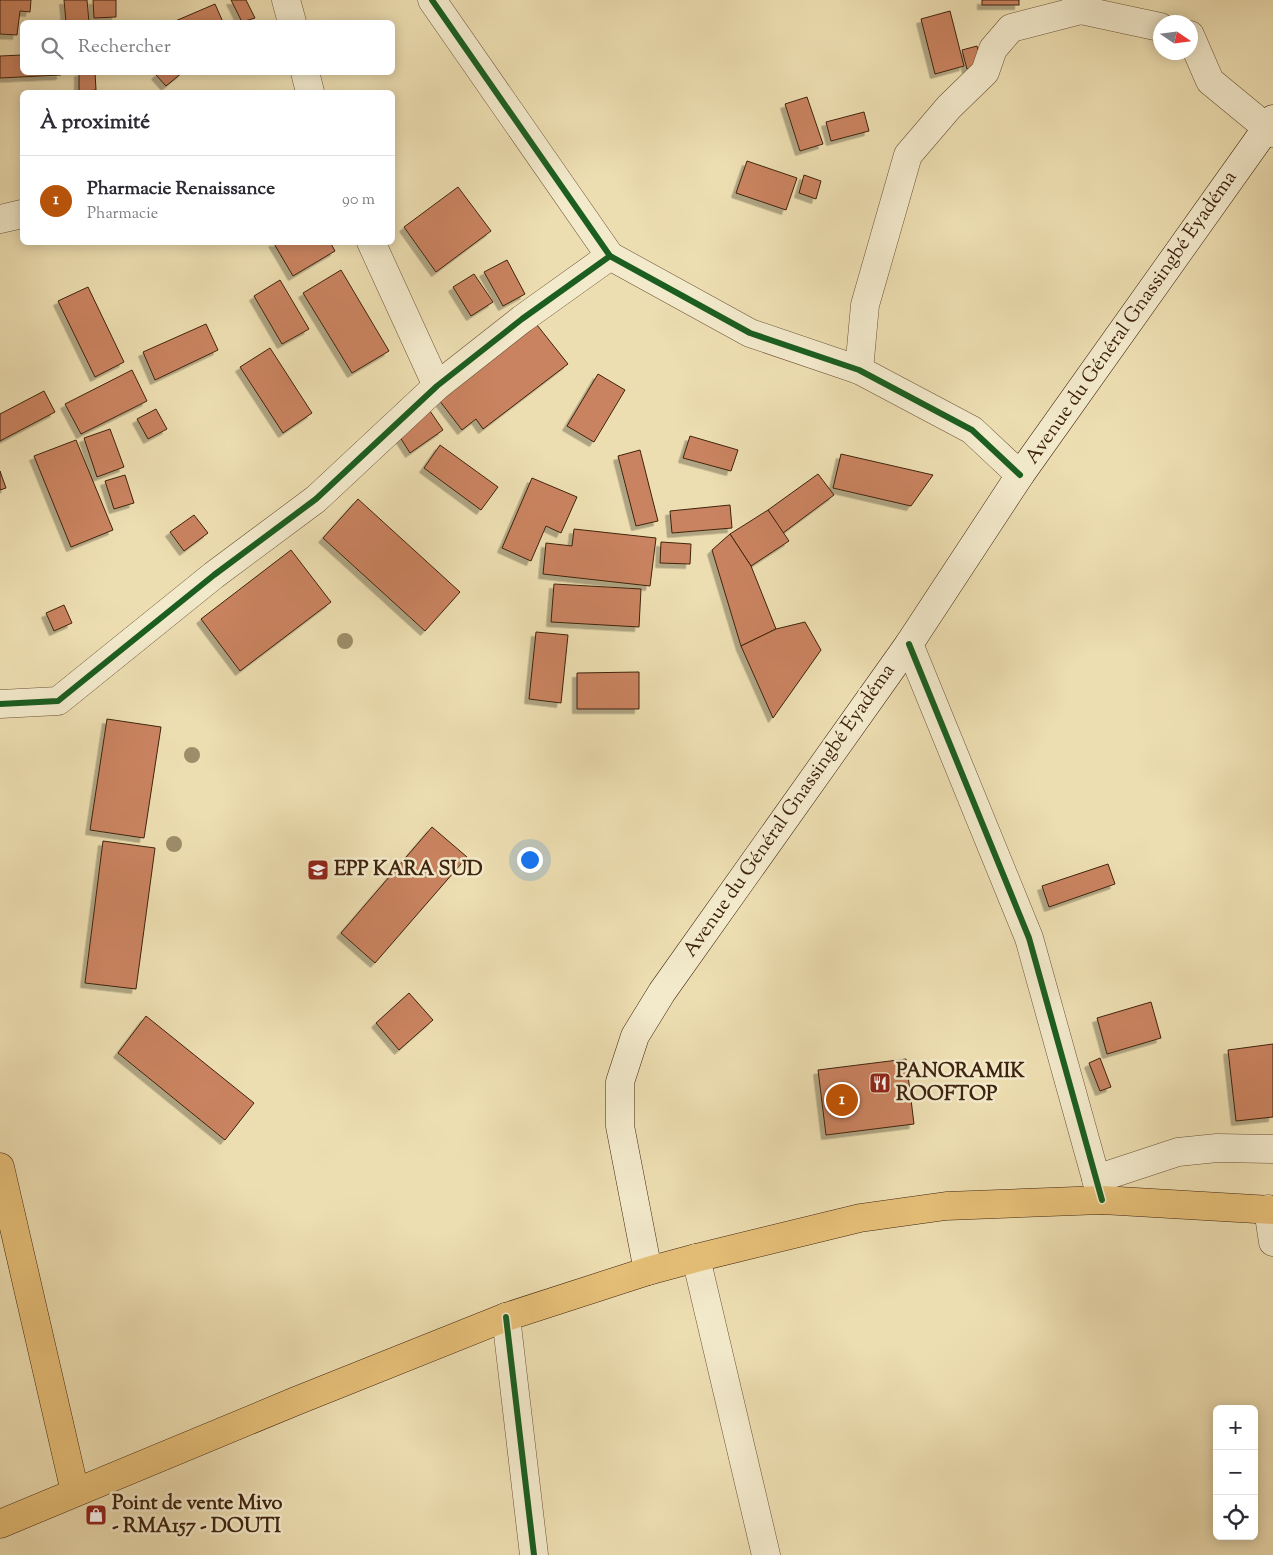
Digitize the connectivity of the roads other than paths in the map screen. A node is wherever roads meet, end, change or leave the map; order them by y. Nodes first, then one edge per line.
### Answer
1 (286, 0) edge
2 (432, 0) edge
3 (1078, 5) edge
4 (291, 20) edge
5 (1153, 24) edge
6 (1198, 53) edge
7 (306, 75) edge
8 (310, 90) edge
9 (1271, 127) edge
10 (20, 214) edge
11 (0, 219) edge
12 (372, 245) edge
13 (610, 256) junction
14 (859, 370) junction
15 (437, 386) junction
16 (1020, 475) junction
17 (909, 644) junction
18 (0, 704) edge
19 (1273, 1149) edge
20 (0, 1167) edge
21 (1099, 1190) junction
22 (1270, 1210) edge
23 (1273, 1242) edge
24 (696, 1258) junction
25 (648, 1271) junction
26 (506, 1317) junction
27 (75, 1492) junction
28 (0, 1524) edge
29 (534, 1555) edge
30 (766, 1555) edge

1 - 4 street
2 - 13 street
3 - 5 street
3 - 14 street
6 - 9 street
7 - 8 street
9 - 16 street, Avenue du Général Gnassingbé Eyadéma
10 - 11 street
12 - 15 street
13 - 14 street
13 - 15 street
14 - 16 street
15 - 18 street
16 - 17 street, Avenue du Général Gnassingbé Eyadéma
17 - 21 street
17 - 25 street, Avenue du Général Gnassingbé Eyadéma
19 - 21 street
20 - 27 main road
21 - 22 main road
21 - 24 main road
22 - 23 street
24 - 25 main road
24 - 30 street
25 - 26 main road
26 - 27 main road
26 - 29 street
27 - 28 main road

